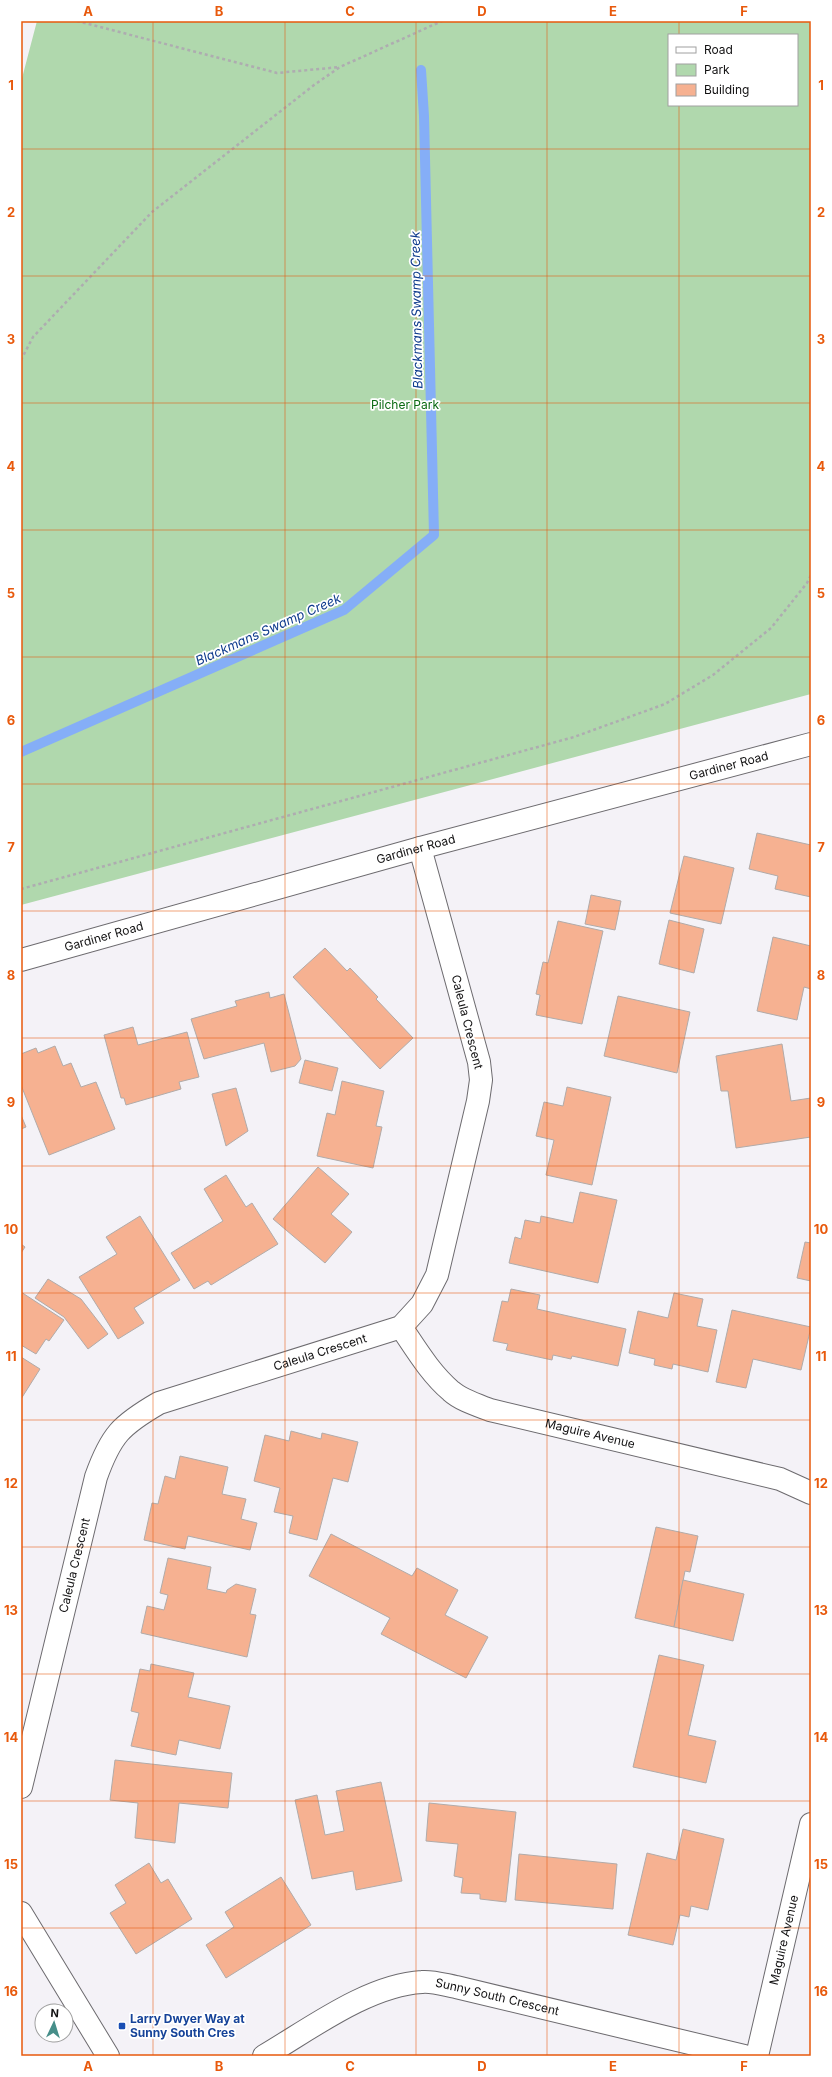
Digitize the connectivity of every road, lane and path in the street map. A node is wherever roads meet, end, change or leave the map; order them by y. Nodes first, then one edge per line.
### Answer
1 (77, 21) edge
2 (442, 21) edge
3 (340, 67) junction
4 (21, 360) edge
5 (811, 575) edge
6 (811, 744) edge
7 (420, 848) junction
8 (21, 889) edge
9 (21, 960) edge
10 (400, 1327) junction
11 (811, 1493) edge
12 (21, 1787) edge
13 (811, 1824) edge
14 (21, 1913) edge
15 (108, 2056) edge
16 (264, 2056) edge
17 (744, 2056) edge
18 (757, 2056) edge

1 - 3 path
2 - 3 path
3 - 4 path
5 - 8 path
6 - 7 street, Gardiner Road
7 - 9 street, Gardiner Road
7 - 10 street, Caleula Crescent
10 - 11 street, Maguire Avenue
10 - 12 street, Caleula Crescent
13 - 18 street, Maguire Avenue
14 - 15 street
16 - 17 street, Sunny South Crescent

